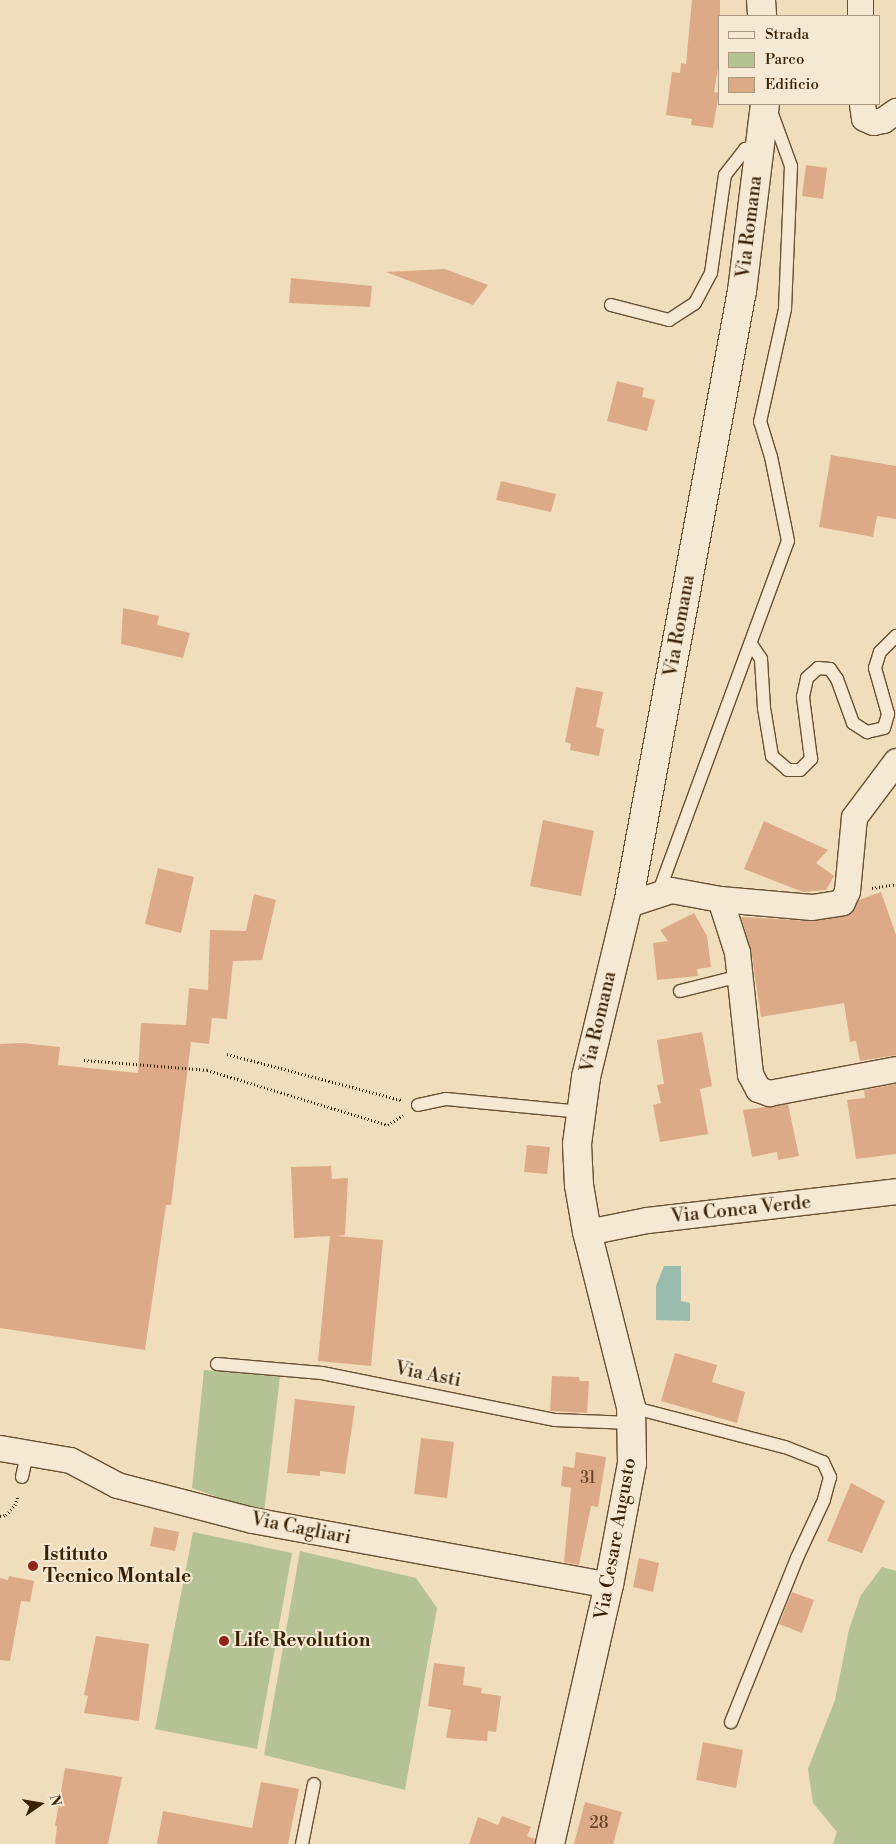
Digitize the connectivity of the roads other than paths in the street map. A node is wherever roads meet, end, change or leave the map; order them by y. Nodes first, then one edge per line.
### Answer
1 (761, 0) edge
2 (860, 0) edge
3 (762, 15) edge
4 (860, 15) edge
5 (766, 105) edge
6 (766, 105) edge
7 (862, 105) edge
8 (896, 111) edge
9 (760, 145) junction
10 (612, 305) dead end
11 (896, 636) edge
12 (750, 644) junction
13 (896, 762) edge
14 (658, 894) junction
15 (720, 899) junction
16 (628, 904) junction
17 (740, 976) junction
18 (680, 991) dead end
19 (896, 1069) edge
20 (418, 1104) road end
21 (581, 1112) junction
22 (577, 1144) joint
23 (896, 1191) edge
24 (587, 1232) junction
25 (217, 1364) dead end
26 (631, 1415) junction
27 (0, 1448) edge
28 (27, 1452) junction
29 (22, 1478) road end
30 (609, 1585) junction
31 (731, 1722) dead end
32 (314, 1784) dead end
33 (302, 1844) edge
34 (550, 1844) edge

1 - 3 street
2 - 4 street
5 - 9 street, Via Romana
6 - 12 lane
7 - 8 street
9 - 10 lane
9 - 16 street, Via Romana
11 - 12 lane
12 - 14 lane
13 - 15 street
14 - 15 street
14 - 16 street
15 - 17 street
16 - 21 street, Via Romana
17 - 18 lane
17 - 19 street
20 - 21 lane
21 - 22 street, Via Romana
22 - 24 street, Via Cesare Augusto
23 - 24 street, Via Conca Verde
24 - 26 street, Via Cesare Augusto
25 - 26 lane, Via Asti
26 - 30 street, Via Cesare Augusto
26 - 31 lane, Via Asti
27 - 28 street, Via Cagliari
28 - 29 lane
28 - 30 street, Via Cagliari
30 - 34 street, Via Cesare Augusto
32 - 33 lane

